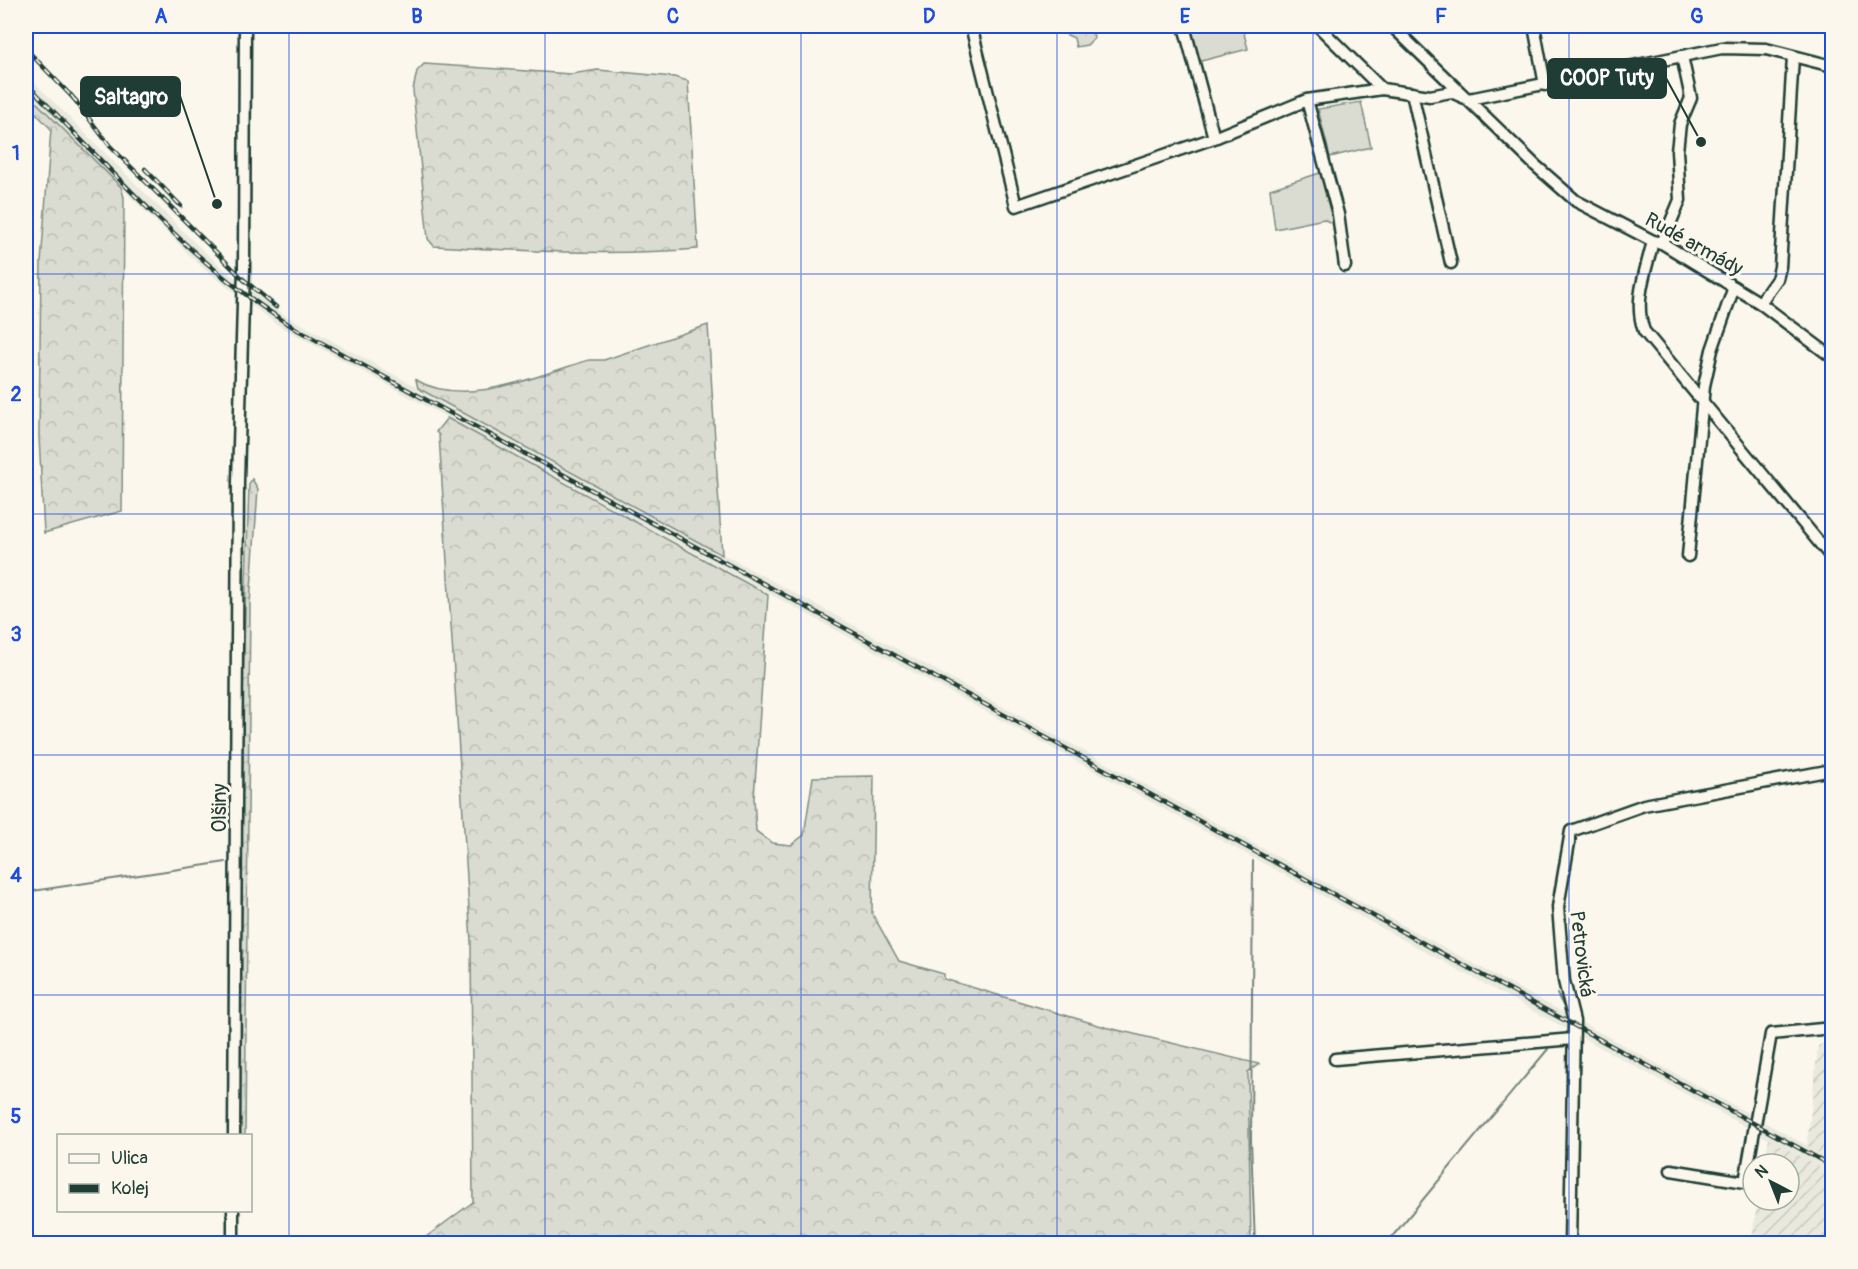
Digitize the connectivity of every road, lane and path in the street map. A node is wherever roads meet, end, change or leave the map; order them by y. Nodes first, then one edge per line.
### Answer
1 (245, 26) edge
2 (971, 26) edge
3 (1184, 26) edge
4 (1318, 26) edge
5 (1392, 26) edge
6 (1534, 26) edge
7 (1682, 56) junction
8 (1793, 57) junction
9 (1833, 66) edge
10 (1545, 85) junction
11 (1382, 88) junction
12 (1412, 93) junction
13 (1467, 99) junction
14 (1307, 100) junction
15 (1214, 138) junction
16 (1658, 242) junction
17 (1451, 263) dead end
18 (1345, 266) dead end
19 (1734, 287) junction
20 (1760, 303) junction
21 (1833, 357) edge
22 (1703, 399) junction
23 (1688, 556) dead end
24 (1833, 558) edge
25 (1833, 770) edge
26 (1833, 1028) edge
27 (1573, 1039) junction
28 (1335, 1059) dead end
29 (234, 1134) edge
30 (1671, 1170) dead end
31 (233, 1212) edge
32 (232, 1244) edge
33 (1570, 1244) edge

1 - 29 street, Olšiny
2 - 15 street
3 - 15 street
4 - 11 street
5 - 13 street, Rudé armády
6 - 10 street
7 - 8 street
7 - 10 street
7 - 16 street
8 - 9 street
8 - 20 street
10 - 13 street
11 - 12 street
11 - 14 street
12 - 13 street
12 - 17 street
13 - 16 street, Rudé armády
14 - 15 street
14 - 18 street
16 - 19 street, Rudé armády
16 - 22 street
19 - 20 street, Rudé armády
19 - 22 street
20 - 21 street, Rudé armády
22 - 23 street
22 - 24 street
25 - 27 street, Petrovická
26 - 30 street
27 - 28 street
27 - 33 street, Petrovická
31 - 32 street

